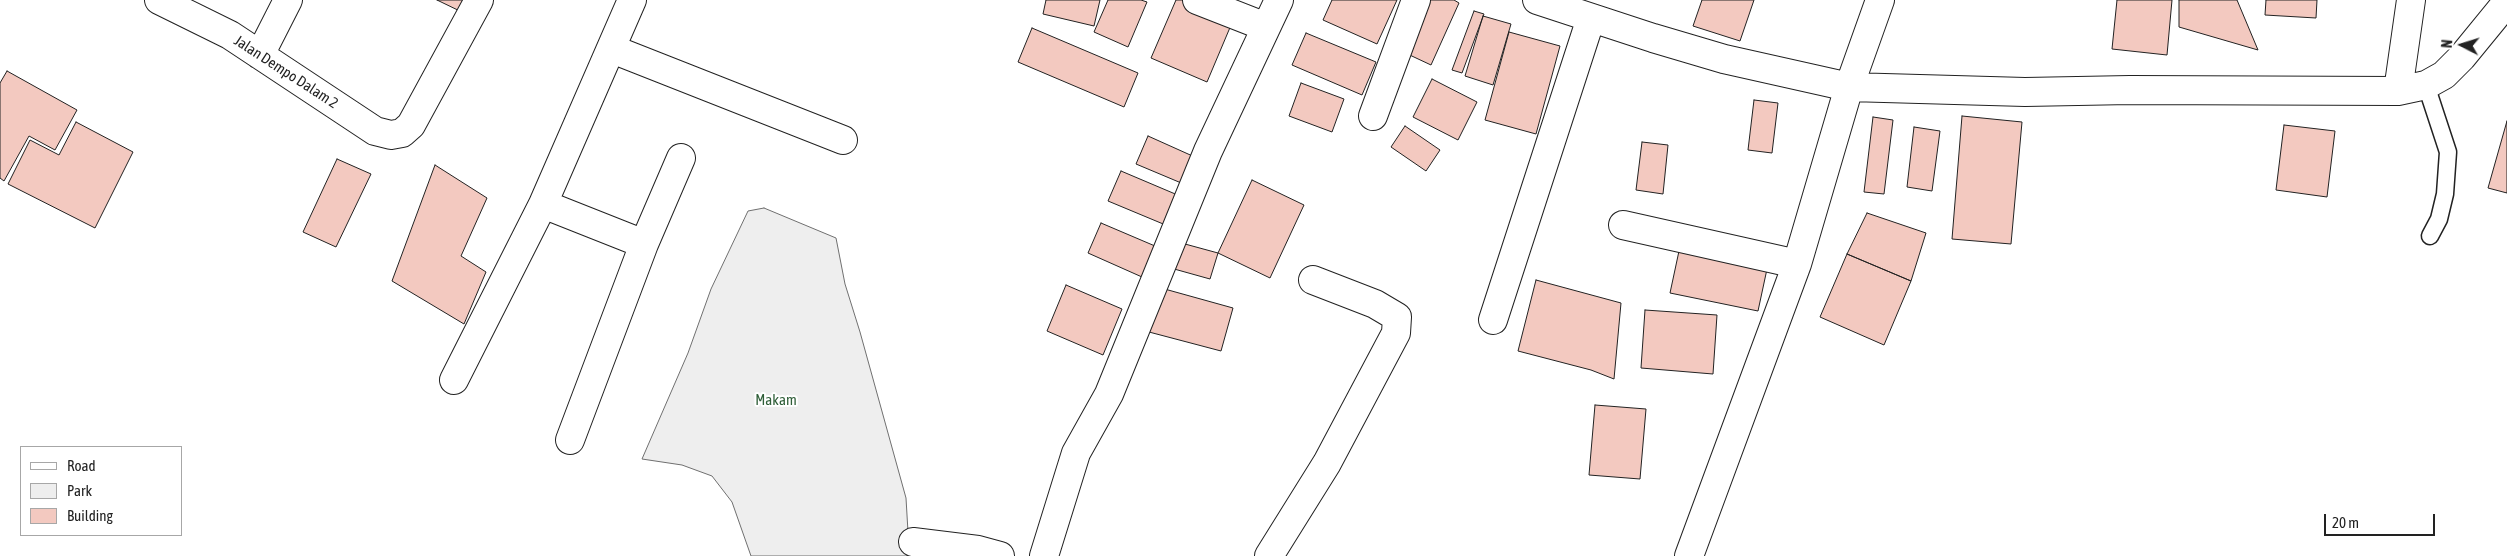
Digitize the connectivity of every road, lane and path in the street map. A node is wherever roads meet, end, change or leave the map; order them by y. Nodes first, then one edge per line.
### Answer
1 (159, 0) edge
2 (288, 0) edge
3 (479, 0) edge
4 (632, 0) edge
5 (1197, 0) edge
6 (1279, 0) edge
7 (1416, 0) edge
8 (1537, 0) edge
9 (1880, 0) edge
10 (2411, 0) edge
11 (2507, 2) edge
12 (1591, 18) junction
13 (1266, 26) junction
14 (612, 49) junction
15 (260, 55) junction
16 (2426, 85) junction
17 (1849, 87) junction
18 (2398, 92) junction
19 (1373, 116) dead end
20 (843, 140) dead end
21 (681, 158) dead end
22 (543, 204) junction
23 (1623, 225) dead end
24 (2430, 236) dead end
25 (644, 244) junction
26 (1797, 264) junction
27 (1313, 280) dead end
28 (1493, 320) dead end
29 (454, 380) dead end
30 (570, 440) dead end
31 (914, 542) dead end
32 (1000, 556) edge
33 (1044, 556) edge
34 (1269, 556) edge
35 (1689, 556) edge

1 - 15 street, Jalan Dempo Dalam 2
2 - 15 street
3 - 15 street, Jalan Dempo Dalam 2
4 - 14 street
5 - 13 street
6 - 13 street
7 - 19 street
8 - 12 street
9 - 17 street
10 - 18 street
11 - 16 street
12 - 17 street
12 - 28 street
13 - 33 street
14 - 20 street
14 - 22 street
16 - 18 street
16 - 24 lane
17 - 18 street
17 - 26 street
21 - 25 street
22 - 25 street
22 - 29 street
23 - 26 street
25 - 30 street
26 - 35 street
27 - 34 street
31 - 32 street

